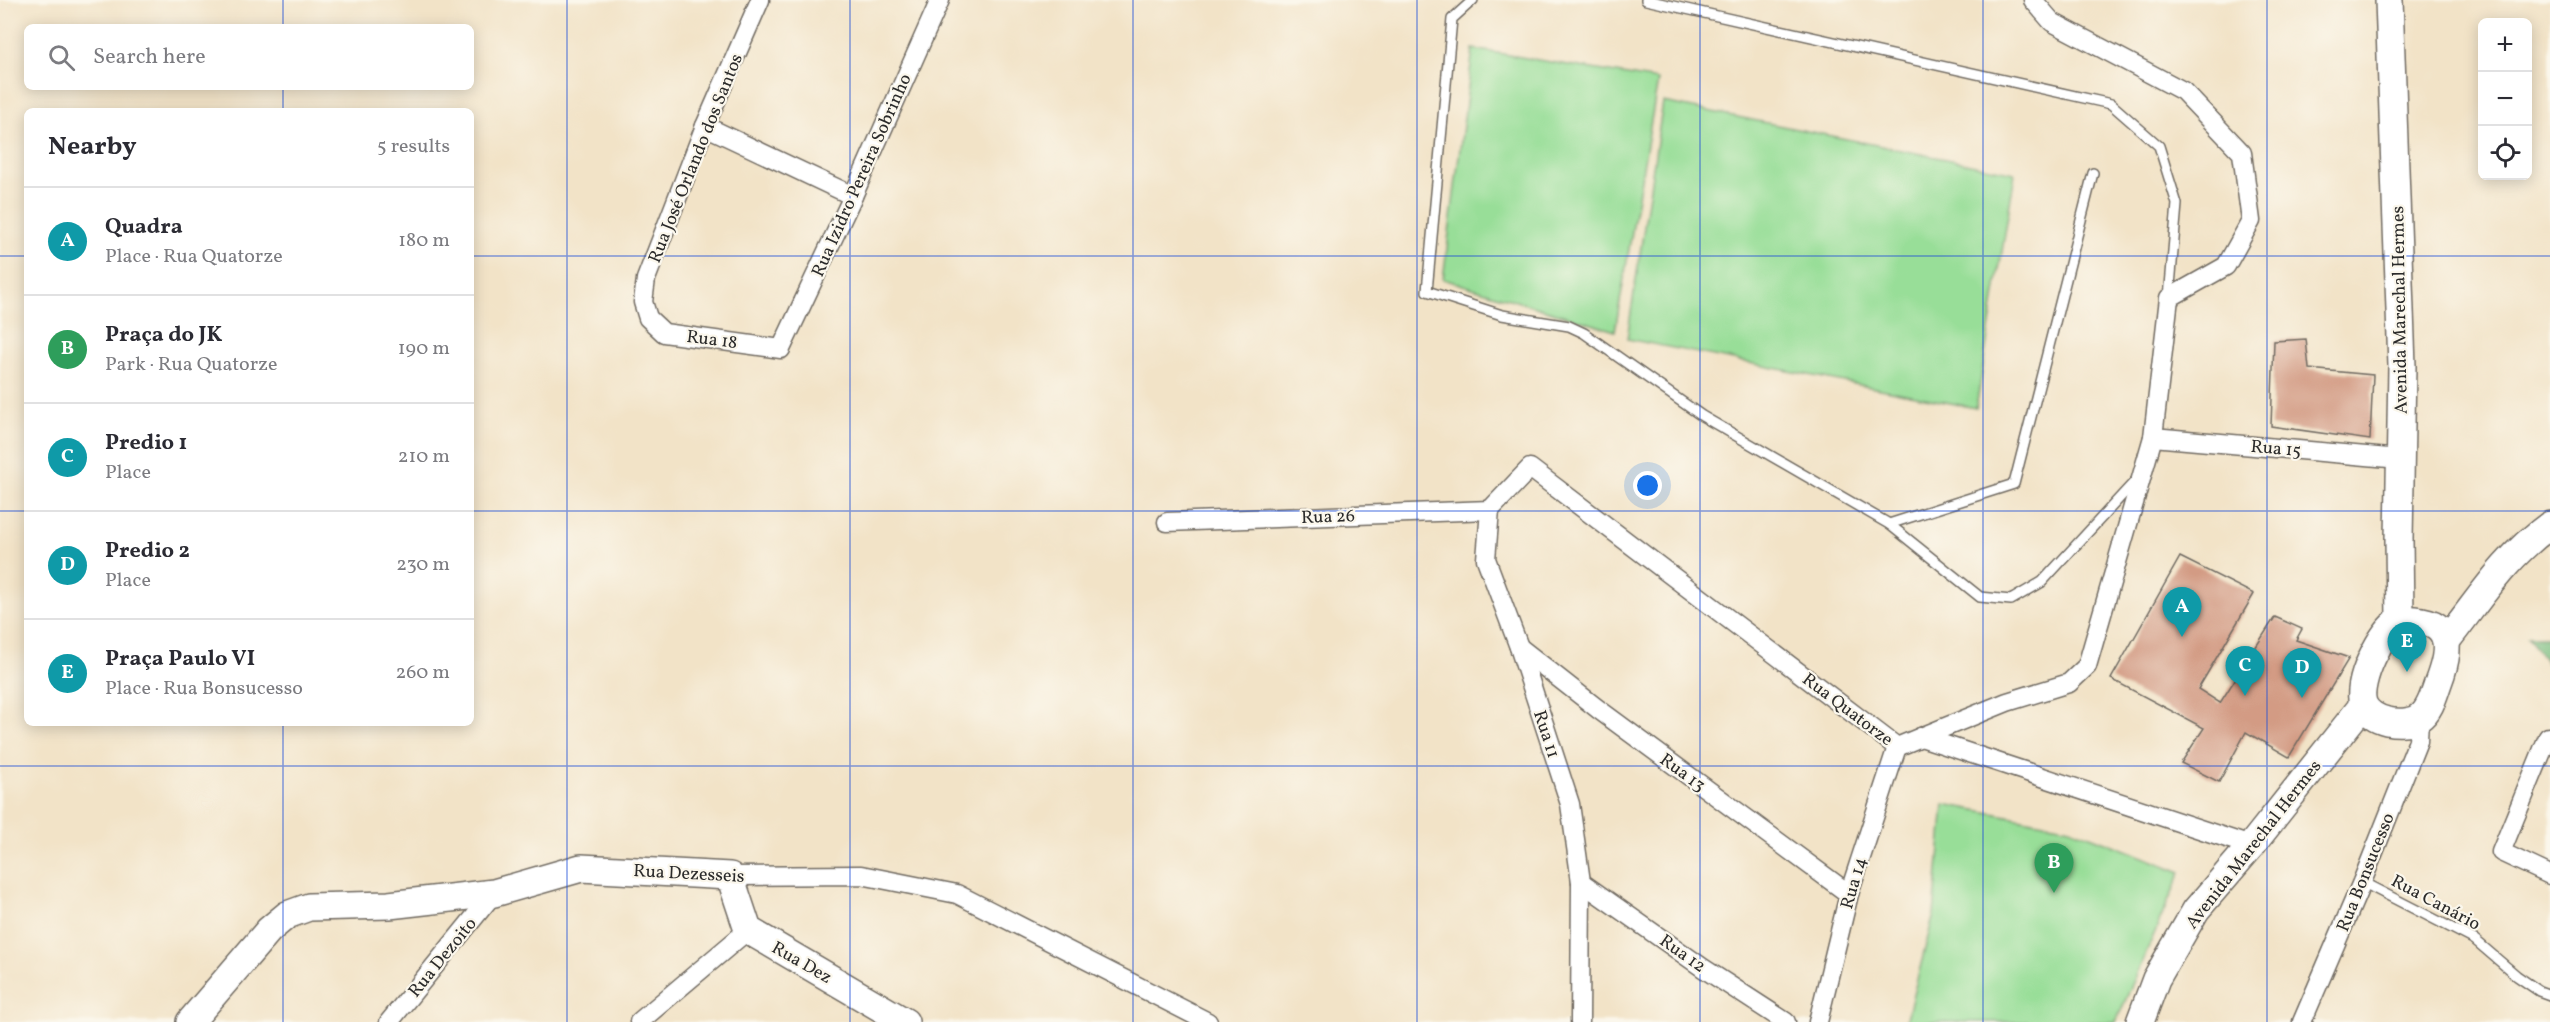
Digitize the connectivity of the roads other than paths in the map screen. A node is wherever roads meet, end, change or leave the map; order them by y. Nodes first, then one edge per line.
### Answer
1 (760, 0) edge
2 (940, 0) edge
3 (1473, 0) edge
4 (1646, 0) edge
5 (2033, 0) edge
6 (2389, 0) edge
7 (705, 126) junction
8 (2092, 173) dead end
9 (853, 196) junction
10 (2169, 298) junction
11 (648, 318) joint
12 (781, 349) joint
13 (2152, 437) junction
14 (2400, 459) junction
15 (2141, 474) junction
16 (1490, 510) junction
17 (1167, 522) dead end
18 (1889, 524) junction
19 (2550, 525) edge
20 (2400, 620) junction
21 (2447, 640) junction
22 (1519, 646) junction
23 (2363, 705) junction
24 (2419, 718) junction
25 (1921, 737) junction
26 (2550, 738) edge
27 (1897, 747) junction
28 (2251, 846) junction
29 (2550, 875) edge
30 (730, 876) junction
31 (1581, 882) junction
32 (2362, 882) junction
33 (494, 892) junction
34 (1849, 894) junction
35 (748, 930) junction
36 (2550, 995) edge
37 (190, 1022) edge
38 (389, 1022) edge
39 (639, 1022) edge
40 (905, 1022) edge
41 (1208, 1022) edge
42 (1580, 1022) edge
43 (1786, 1022) edge
44 (1818, 1022) edge
45 (2140, 1022) edge
46 (2302, 1022) edge

1 - 7 street, Rua José Orlando dos Santos
2 - 9 street, Rua Izidro Pereira Sobrinho
3 - 18 lane
4 - 10 lane
5 - 10 street
6 - 14 street, Avenida Marechal Hermes
7 - 9 street
7 - 11 street, Rua José Orlando dos Santos
8 - 18 lane
9 - 12 street, Rua Izidro Pereira Sobrinho
10 - 13 street
11 - 12 street, Rua 18
13 - 14 street, Rua 15
13 - 15 street
14 - 20 street, Avenida Marechal Hermes
15 - 18 lane
15 - 25 street
16 - 17 street, Rua 26
16 - 22 street, Rua 11
16 - 27 street, Rua Quatorze
19 - 21 street
20 - 21 street
20 - 23 street
21 - 24 street
22 - 31 street, Rua 11
22 - 34 street, Rua 13
23 - 24 street
23 - 28 street, Avenida Marechal Hermes
24 - 32 street, Rua Bonsucesso
25 - 27 street, Rua Quatorze
25 - 28 street, Rua Quatorze
26 - 29 street
27 - 34 street, Rua 14
28 - 45 street, Avenida Marechal Hermes
30 - 33 street, Rua Dezesseis
30 - 35 street
30 - 41 street, Rua Dezesseis
31 - 42 street, Rua 11
31 - 43 street, Rua 12
32 - 36 lane, Rua Canário
32 - 46 street, Rua Bonsucesso
33 - 37 street, Rua Dezesseis
33 - 38 street, Rua Dezoito
34 - 44 street, Rua 14
35 - 39 street
35 - 40 street, Rua Dez

